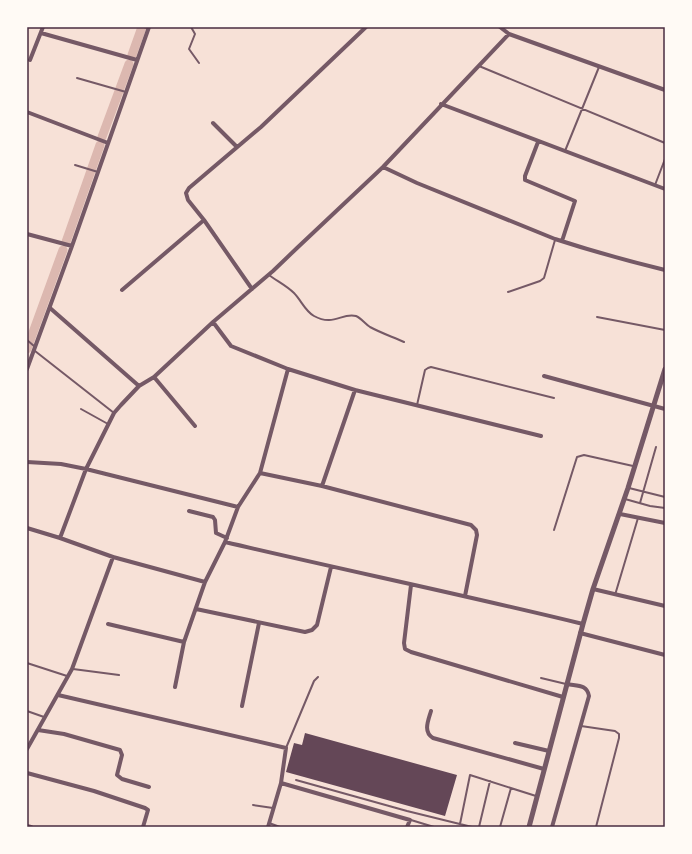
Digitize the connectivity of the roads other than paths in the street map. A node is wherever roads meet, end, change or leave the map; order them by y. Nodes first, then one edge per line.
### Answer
1 (43, 27) edge
2 (147, 27) edge
3 (190, 27) edge
4 (366, 27) edge
5 (500, 27) edge
6 (41, 33) junction
7 (509, 34) junction
8 (30, 60) dead end
9 (137, 60) junction
10 (199, 63) dead end
11 (479, 66) junction
12 (599, 67) junction
13 (77, 78) dead end
14 (665, 90) edge
15 (124, 92) junction
16 (442, 104) junction
17 (583, 108) junction
18 (27, 112) edge
19 (213, 123) dead end
20 (538, 142) junction
21 (108, 143) junction
22 (665, 143) edge
23 (237, 147) junction
24 (565, 152) junction
25 (665, 159) edge
26 (75, 165) dead end
27 (383, 167) junction
28 (96, 172) junction
29 (655, 186) junction
30 (665, 189) edge
31 (204, 220) junction
32 (27, 234) edge
33 (555, 239) junction
34 (562, 241) junction
35 (72, 246) junction
36 (665, 270) edge
37 (269, 275) junction
38 (252, 288) junction
39 (122, 290) dead end
40 (508, 292) dead end
41 (50, 308) junction
42 (597, 317) dead end
43 (213, 322) junction
44 (665, 330) edge
45 (28, 341) edge
46 (404, 342) dead end
47 (34, 347) junction
48 (27, 369) edge
49 (288, 369) junction
50 (665, 369) edge
51 (544, 376) dead end
52 (154, 377) junction
53 (139, 386) junction
54 (355, 390) junction
55 (554, 398) dead end
56 (416, 405) junction
57 (654, 406) junction
58 (665, 409) edge
59 (82, 410) dead end
60 (114, 413) junction
61 (108, 424) junction
62 (195, 426) dead end
63 (541, 436) dead end
64 (656, 447) dead end
65 (27, 462) edge
66 (635, 466) junction
67 (86, 469) junction
68 (260, 473) junction
69 (322, 486) junction
70 (628, 488) junction
71 (643, 492) junction
72 (665, 497) edge
73 (624, 498) junction
74 (640, 503) junction
75 (238, 508) junction
76 (665, 508) edge
77 (188, 511) dead end
78 (620, 514) junction
79 (638, 517) junction
80 (665, 523) edge
81 (27, 528) edge
82 (554, 530) dead end
83 (60, 538) junction
84 (226, 540) junction
85 (113, 557) junction
86 (331, 567) junction
87 (205, 582) junction
88 (411, 585) junction
89 (593, 589) junction
90 (615, 595) junction
91 (465, 596) junction
92 (665, 606) edge
93 (196, 609) junction
94 (259, 623) junction
95 (108, 624) dead end
96 (583, 624) junction
97 (580, 633) junction
98 (184, 642) junction
99 (665, 655) edge
100 (27, 663) edge
101 (72, 669) junction
102 (120, 675) dead end
103 (68, 677) junction
104 (318, 677) dead end
105 (542, 678) dead end
106 (567, 684) junction
107 (175, 688) dead end
108 (58, 695) junction
109 (563, 697) junction
110 (242, 706) dead end
111 (27, 710) edge
112 (431, 711) dead end
113 (46, 717) junction
114 (581, 726) junction
115 (38, 730) junction
116 (515, 743) dead end
117 (286, 748) junction
118 (27, 749) edge
119 (549, 751) junction
120 (544, 768) junction
121 (27, 773) edge
122 (296, 780) dead end
123 (490, 781) junction
124 (281, 783) junction
125 (149, 788) dead end
126 (511, 788) junction
127 (537, 796) junction
128 (253, 805) dead end
129 (274, 808) junction
130 (410, 820) junction
131 (460, 824) junction
132 (269, 825) edge
133 (27, 826) edge
134 (31, 827) edge
135 (143, 827) edge
136 (280, 827) edge
137 (407, 827) edge
138 (434, 827) edge
139 (472, 827) edge
140 (479, 827) edge
141 (500, 827) edge
142 (529, 827) edge
143 (552, 827) edge
144 (596, 827) edge

1 - 6 street
2 - 9 street
3 - 10 lane
4 - 23 street
5 - 7 street
6 - 8 street
6 - 9 street
7 - 11 street
7 - 12 street
9 - 15 street
11 - 16 street
11 - 17 lane
12 - 14 street
12 - 17 lane
13 - 15 lane
15 - 21 street
16 - 20 street
16 - 27 street
17 - 22 lane
17 - 24 lane
18 - 21 street
19 - 23 street
20 - 24 street
20 - 34 street
21 - 28 street
23 - 31 street
24 - 29 street
25 - 29 lane
26 - 28 lane
27 - 33 street
27 - 37 street
28 - 35 street
29 - 30 street
31 - 38 street
31 - 39 street
32 - 35 street
33 - 34 street
33 - 40 lane
34 - 36 street
35 - 41 street
37 - 38 street
37 - 46 lane
38 - 43 street
41 - 47 street
41 - 53 street
42 - 44 lane
43 - 49 street
43 - 52 street
45 - 47 lane
47 - 48 street
47 - 60 lane
49 - 54 street
49 - 68 street
50 - 57 street
51 - 57 street
52 - 53 street
52 - 62 street
53 - 60 street
54 - 56 street
54 - 69 street
55 - 56 lane
56 - 63 street
57 - 58 street
57 - 66 street
59 - 61 lane
60 - 61 street
61 - 67 street
64 - 71 lane
65 - 67 street
66 - 70 street
66 - 82 lane
67 - 75 street
67 - 83 street
68 - 69 street
68 - 75 street
69 - 91 street
70 - 71 lane
70 - 73 street
71 - 72 lane
71 - 74 lane
73 - 74 lane
73 - 78 street
74 - 76 lane
75 - 84 street
77 - 84 street
78 - 79 street
78 - 89 street
79 - 80 street
79 - 90 lane
81 - 83 street
83 - 85 street
84 - 86 street
84 - 87 street
85 - 87 street
85 - 101 street
86 - 88 street
86 - 94 street
87 - 93 street
88 - 91 street
88 - 109 street
89 - 90 street
89 - 96 street
90 - 92 street
91 - 96 street
93 - 94 street
93 - 98 street
94 - 110 street
95 - 98 street
96 - 97 street
97 - 99 street
97 - 106 street
98 - 107 street
100 - 103 lane
101 - 102 lane
101 - 103 street
103 - 108 street
104 - 117 lane
105 - 106 lane
106 - 109 street
106 - 114 street
108 - 113 street
108 - 117 street
109 - 119 street
111 - 113 lane
112 - 120 street
113 - 115 street
114 - 143 street
114 - 144 lane
115 - 118 street
115 - 125 street
116 - 119 street
117 - 124 street
119 - 120 street
120 - 127 street
121 - 135 street
122 - 131 lane
123 - 126 lane
123 - 131 lane
123 - 140 lane
124 - 129 street
124 - 130 street
126 - 127 lane
126 - 141 lane
127 - 142 street
128 - 129 lane
129 - 132 street
130 - 137 street
130 - 138 lane
131 - 139 lane
132 - 136 lane
133 - 134 street

